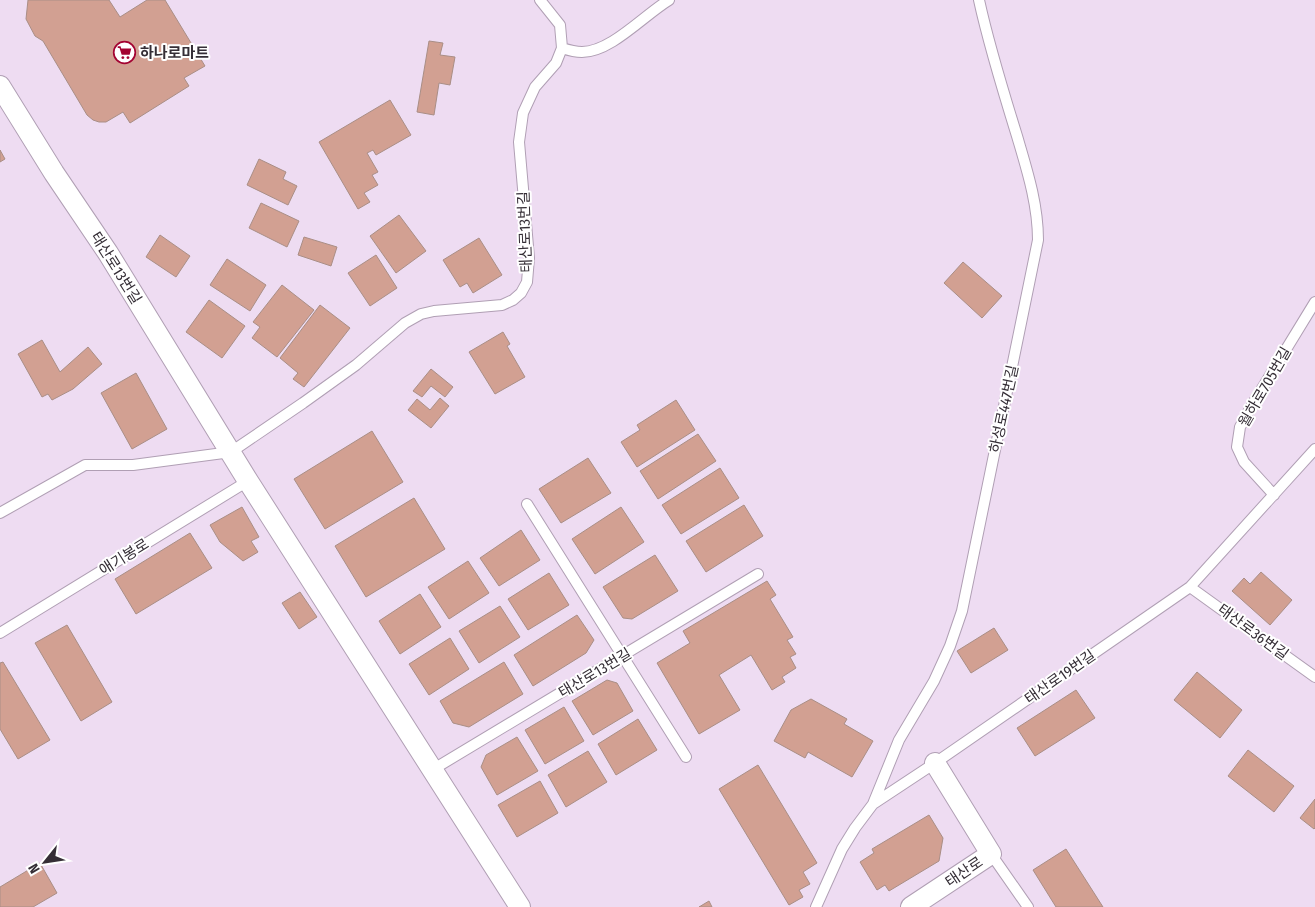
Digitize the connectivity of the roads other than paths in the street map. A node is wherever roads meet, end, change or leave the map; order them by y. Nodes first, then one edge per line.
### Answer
1 (540, 0) edge
2 (669, 0) edge
3 (979, 0) edge
4 (562, 48) junction
5 (0, 86) edge
6 (1315, 302) edge
7 (1315, 449) edge
8 (230, 452) junction
9 (248, 481) junction
10 (1274, 495) junction
11 (527, 504) dead end
12 (0, 513) edge
13 (758, 574) dead end
14 (1190, 587) junction
15 (0, 633) edge
16 (622, 657) junction
17 (1315, 677) edge
18 (686, 757) dead end
19 (935, 763) junction
20 (432, 770) junction
21 (873, 804) junction
22 (991, 854) junction
23 (520, 907) edge
24 (816, 907) edge
25 (911, 907) edge
26 (1028, 907) edge

1 - 4 lane
2 - 4 lane
3 - 21 lane, 하성로447번길
4 - 8 lane, 태산로13번길
5 - 8 street, 태산로13번길
6 - 10 lane, 월하로705번길
7 - 10 lane, 태산로19번길
8 - 9 street, 태산로13번길
8 - 12 lane
9 - 15 lane, 애기봉로
9 - 20 street, 태산로13번길
10 - 14 lane, 태산로19번길
11 - 16 lane
13 - 16 lane, 태산로13번길
14 - 17 lane, 태산로36번길
14 - 19 lane, 태산로19번길
16 - 18 lane
16 - 20 lane, 태산로13번길
19 - 21 lane, 태산로19번길
19 - 22 street
20 - 23 street, 태산로13번길
21 - 24 lane, 태산로19번길
22 - 25 street, 태산로
22 - 26 lane

